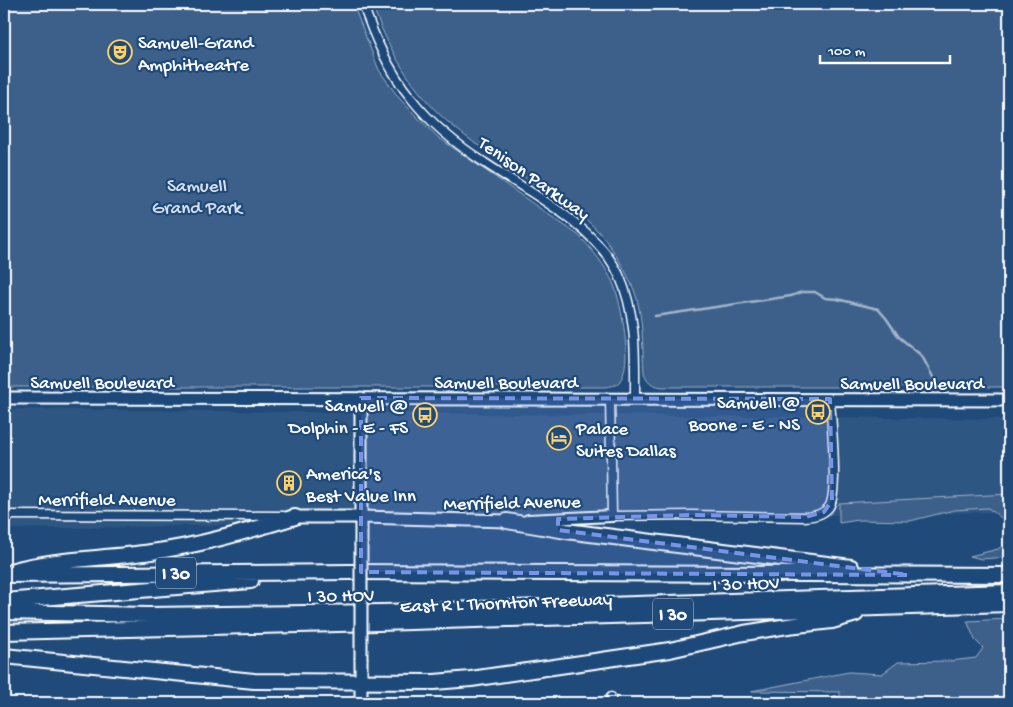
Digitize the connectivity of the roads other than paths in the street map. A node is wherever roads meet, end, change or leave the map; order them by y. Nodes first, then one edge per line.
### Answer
1 (363, 4) edge
2 (4, 398) edge
3 (361, 398) junction
4 (610, 398) junction
5 (635, 398) junction
6 (830, 399) junction
7 (1009, 400) edge
8 (4, 515) edge
9 (612, 516) junction
10 (295, 517) junction
11 (361, 517) junction
12 (507, 521) junction
13 (349, 572) junction
14 (4, 574) edge
15 (908, 575) junction
16 (1009, 575) edge
17 (1009, 592) edge
18 (967, 599) junction
19 (4, 601) edge
20 (1009, 604) edge
21 (872, 609) junction
22 (4, 613) edge
23 (224, 627) junction
24 (4, 632) edge
25 (4, 656) edge
26 (361, 681) junction
27 (361, 703) edge

1 - 5 street, Tenison Parkway
2 - 3 main road, Samuell Boulevard
3 - 4 main road, Samuell Boulevard
3 - 11 main road
4 - 5 main road, Samuell Boulevard
4 - 9 street
5 - 6 main road, Samuell Boulevard
6 - 7 main road, Samuell Boulevard
6 - 9 street, Merrifield Avenue
8 - 10 street, Merrifield Avenue
9 - 12 street, Merrifield Avenue
10 - 11 main road, Merrifield Avenue
10 - 14 highway
11 - 12 main road, Merrifield Avenue
11 - 26 main road, bridge
12 - 15 highway
13 - 14 highway, East R L Thornton Freeway / I 30
13 - 15 highway, East R L Thornton Freeway / I 30
13 - 19 highway
15 - 16 highway, East R L Thornton Freeway / I 30
17 - 18 highway, I 30 HOV
18 - 20 highway, East R L Thornton Freeway / I 30
18 - 21 highway, East R L Thornton Freeway / I 30
18 - 22 highway, I 30 HOV
21 - 23 highway, East R L Thornton Freeway / I 30
21 - 26 highway
22 - 23 highway
23 - 24 highway, East R L Thornton Freeway / I 30
25 - 26 highway
26 - 27 main road

